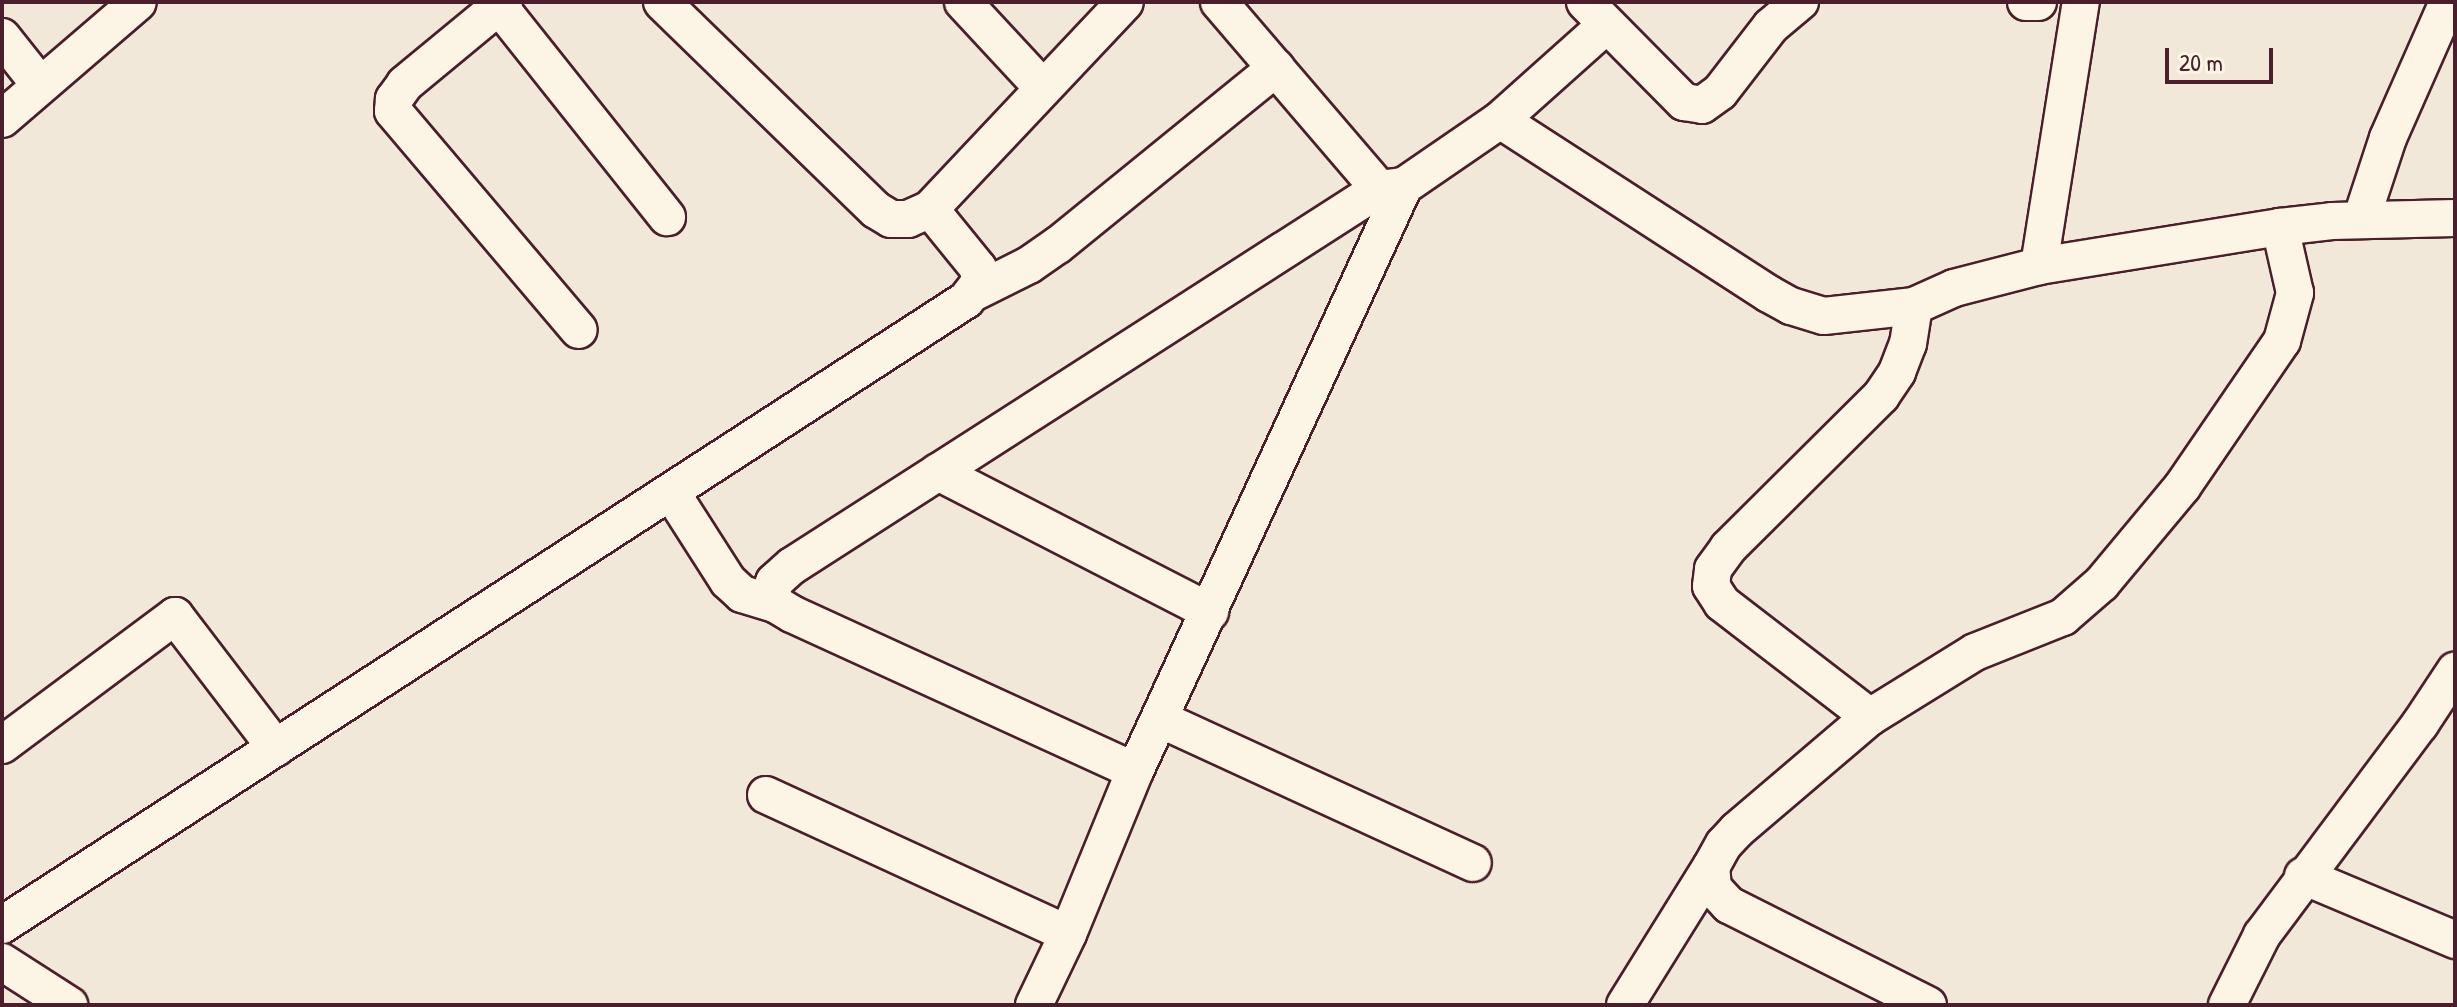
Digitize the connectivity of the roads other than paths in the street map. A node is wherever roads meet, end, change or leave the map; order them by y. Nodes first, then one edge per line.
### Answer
1 (138, 2) edge
2 (662, 2) edge
3 (963, 2) edge
4 (1125, 2) edge
5 (1219, 2) edge
6 (1800, 2) edge
7 (2026, 2) edge
8 (2038, 2) edge
9 (2081, 2) edge
10 (2448, 2) edge
11 (502, 4) edge
12 (1595, 14) edge
13 (2, 37) edge
14 (1276, 68) junction
15 (40, 85) junction
16 (1042, 87) junction
17 (2, 119) edge
18 (1500, 120) junction
19 (1392, 187) junction
20 (930, 209) junction
21 (667, 217) dead end
22 (2455, 218) edge
23 (2361, 220) junction
24 (2280, 227) junction
25 (2039, 266) junction
26 (975, 292) junction
27 (1914, 306) junction
28 (579, 330) dead end
29 (938, 472) junction
30 (671, 492) junction
31 (777, 605) junction
32 (1210, 612) junction
33 (2455, 671) edge
34 (1870, 717) junction
35 (1162, 720) junction
36 (2, 745) edge
37 (276, 748) junction
38 (1135, 771) junction
39 (766, 795) dead end
40 (1473, 863) dead end
41 (1711, 867) junction
42 (2303, 876) junction
43 (2, 925) edge
44 (1068, 934) junction
45 (2455, 940) edge
46 (2, 962) edge
47 (69, 1005) edge
48 (1034, 1005) edge
49 (1625, 1005) edge
50 (1928, 1005) edge
51 (2227, 1005) edge

1 - 15 street
2 - 20 street
3 - 16 street
4 - 16 street
5 - 14 street
6 - 12 street
7 - 8 street
9 - 25 street
10 - 23 street
11 - 21 street
11 - 28 street
12 - 18 street
13 - 15 street
14 - 19 street
14 - 26 street
15 - 17 street
16 - 20 street
18 - 19 street
18 - 27 street
19 - 29 street
19 - 32 street
20 - 26 street
22 - 23 street
23 - 24 street
24 - 25 street
24 - 34 street
25 - 27 street
26 - 30 street
27 - 34 street
29 - 31 street
29 - 32 street
30 - 31 street
30 - 37 street
31 - 38 street
32 - 35 street
33 - 42 street
34 - 41 street
35 - 38 street
35 - 40 street
36 - 37 street
37 - 43 street
38 - 44 street
39 - 44 street
41 - 49 street
41 - 50 street
42 - 45 street
42 - 51 street
44 - 48 street
46 - 47 street

